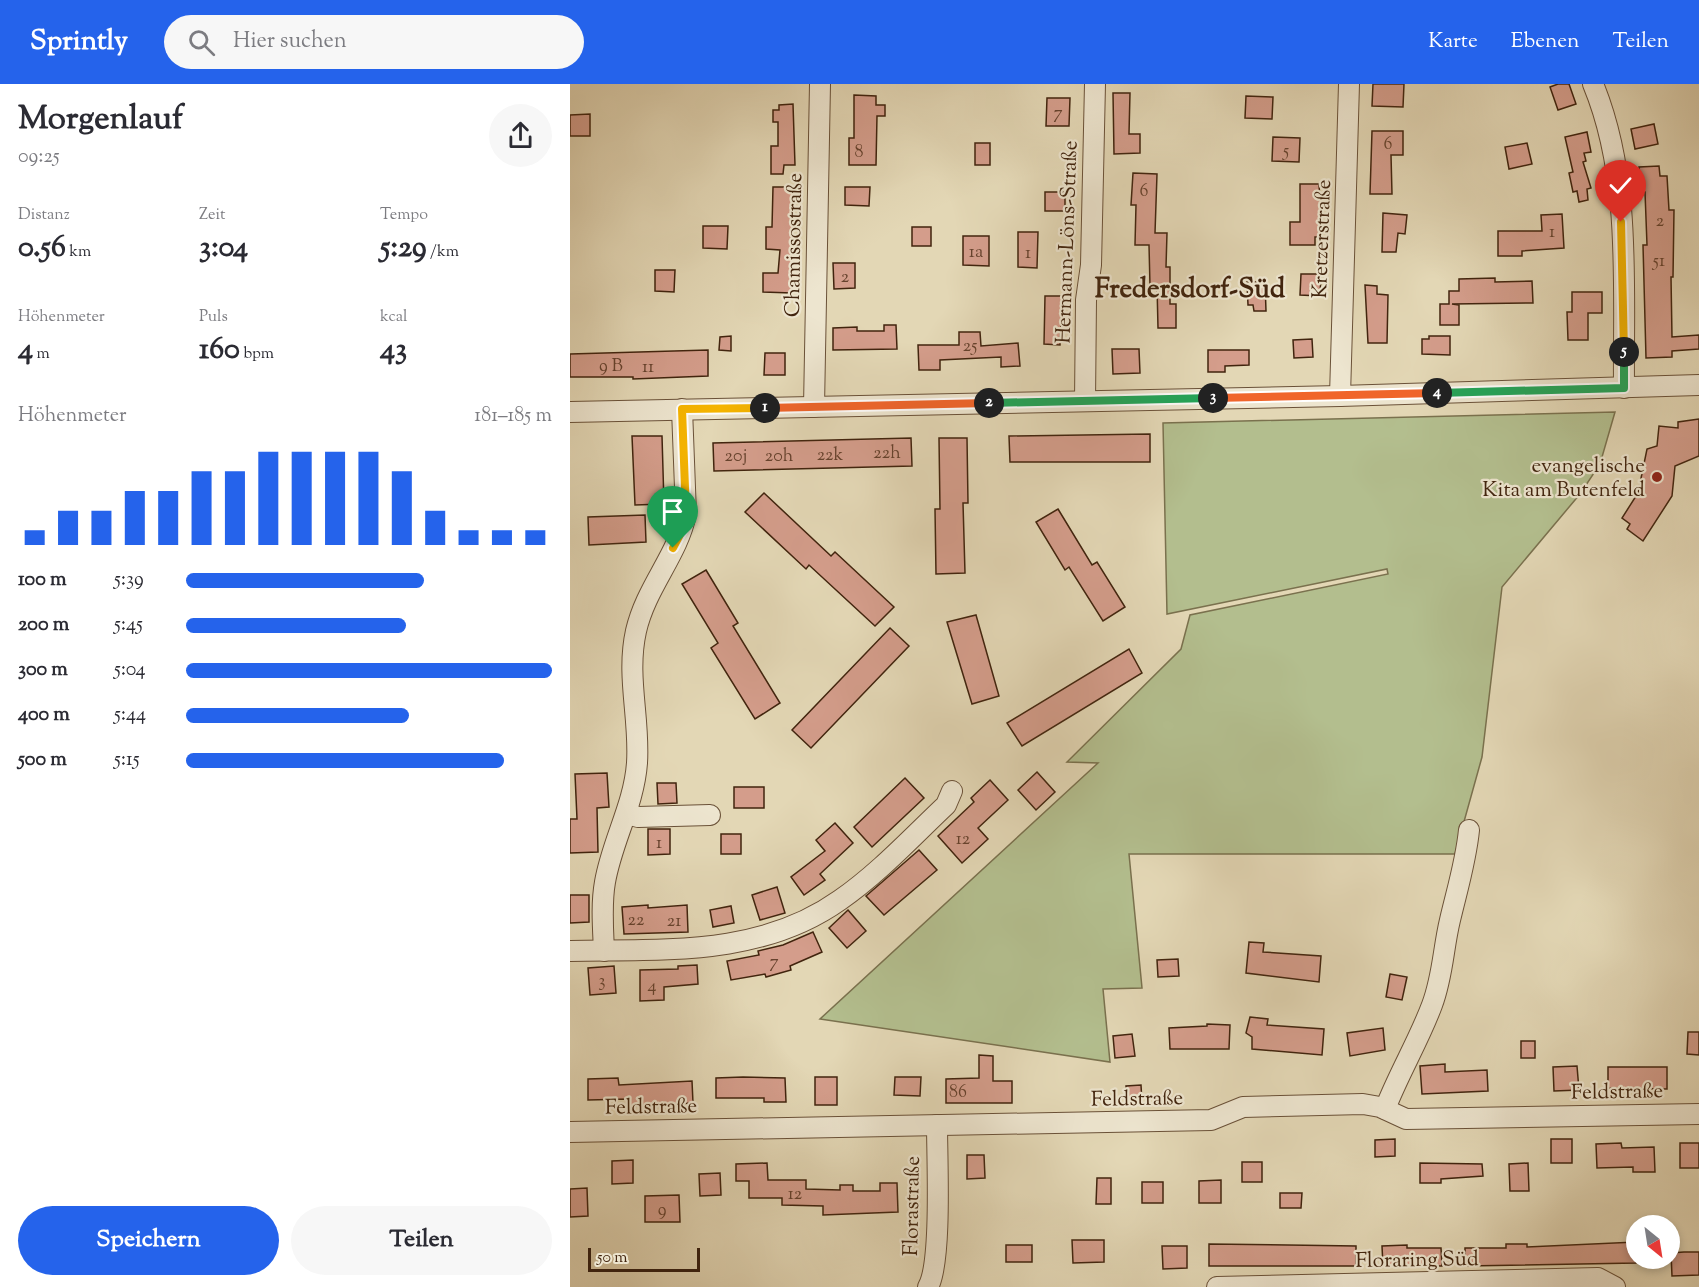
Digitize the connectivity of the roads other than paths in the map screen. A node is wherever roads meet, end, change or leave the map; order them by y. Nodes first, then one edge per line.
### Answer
1 (820, 84) edge
2 (1095, 84) edge
3 (1349, 84) edge
4 (1593, 84) edge
5 (1699, 385) edge
6 (1624, 388) junction
7 (1340, 396) junction
8 (1085, 401) junction
9 (814, 407) junction
10 (682, 409) junction
11 (570, 412) edge
12 (952, 790) dead end
13 (627, 814) junction
14 (710, 815) dead end
15 (1469, 830) dead end
16 (570, 951) edge
17 (604, 951) junction
18 (1385, 1109) junction
19 (1699, 1114) edge
20 (937, 1125) junction
21 (570, 1132) edge
22 (928, 1287) edge
23 (1217, 1287) edge
24 (1616, 1287) edge

1 - 9 street, Chamissostraße
2 - 8 street, Hermann-Löns-Straße
3 - 7 street, Kretzerstraße
4 - 6 street
5 - 6 street
6 - 7 street
7 - 8 street
8 - 9 street
9 - 10 street
10 - 11 street
10 - 13 street
12 - 17 street
13 - 14 street
13 - 17 street
15 - 18 street
16 - 17 street
18 - 19 street, Feldstraße
18 - 20 street, Feldstraße
20 - 21 street, Feldstraße
20 - 22 street, Florastraße
23 - 24 street, Floraring Süd

